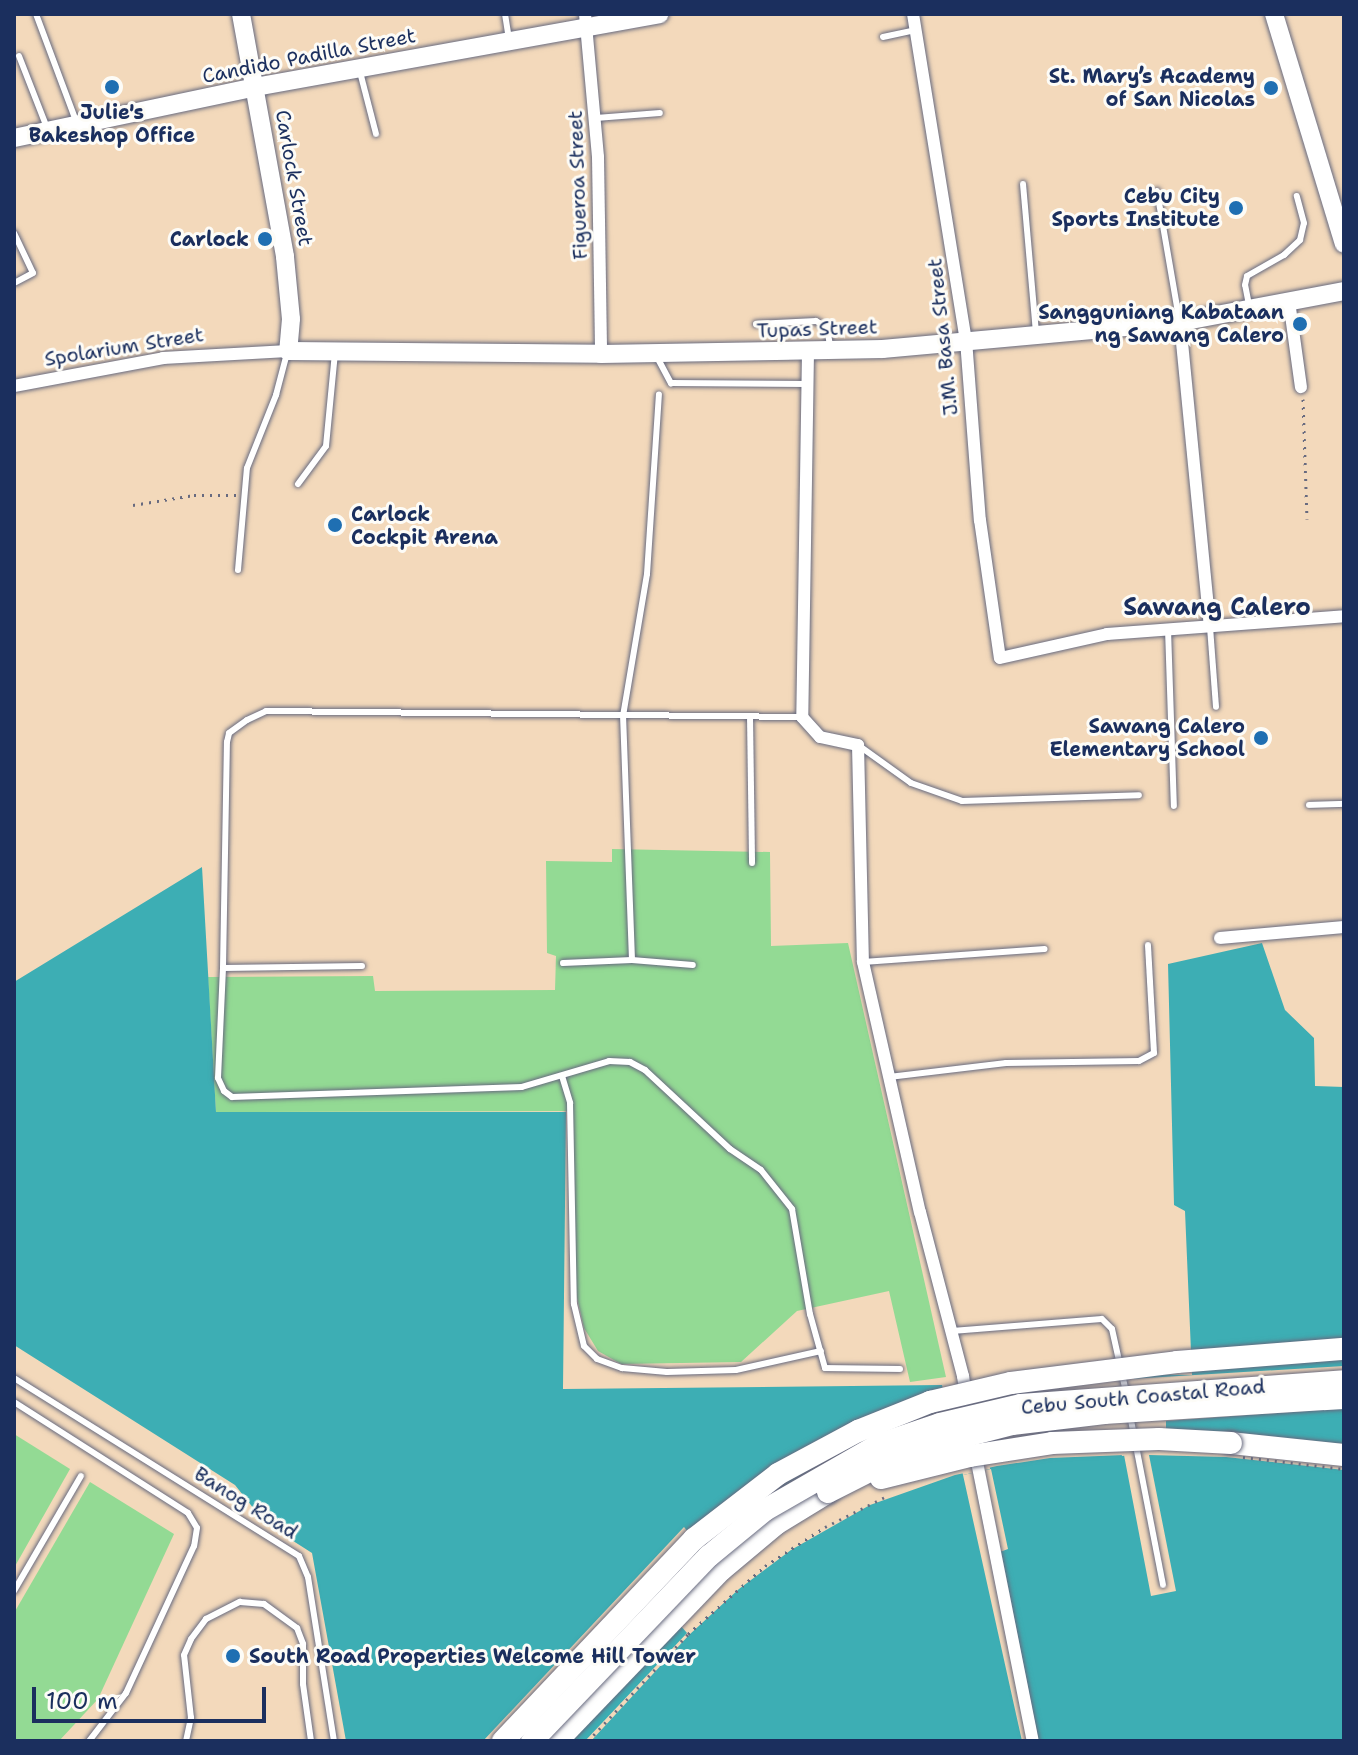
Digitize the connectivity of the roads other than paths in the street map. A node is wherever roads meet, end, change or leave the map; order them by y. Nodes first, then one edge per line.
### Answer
1 (36, 14) edge
2 (241, 14) edge
3 (505, 14) edge
4 (659, 14) edge
5 (913, 14) edge
6 (1274, 14) edge
7 (586, 21) edge
8 (916, 30) junction
9 (883, 37) dead end
10 (509, 42) junction
11 (19, 56) dead end
12 (359, 69) junction
13 (255, 87) junction
14 (660, 113) dead end
15 (596, 118) junction
16 (78, 125) junction
17 (48, 131) junction
18 (376, 134) dead end
19 (14, 138) edge
20 (1023, 184) dead end
21 (1157, 191) dead end
22 (1297, 196) dead end
23 (14, 233) edge
24 (1344, 244) edge
25 (18, 249) edge
26 (14, 283) edge
27 (1344, 291) edge
28 (1289, 301) junction
29 (1249, 309) junction
30 (1180, 322) junction
31 (756, 324) dead end
32 (1037, 336) junction
33 (966, 340) junction
34 (288, 351) junction
35 (335, 351) junction
36 (830, 351) junction
37 (808, 352) junction
38 (601, 354) junction
39 (656, 354) junction
40 (807, 384) junction
41 (14, 386) edge
42 (1301, 387) road end
43 (659, 394) dead end
44 (298, 484) dead end
45 (238, 570) dead end
46 (1344, 616) edge
47 (1210, 627) junction
48 (1168, 629) junction
49 (1216, 707) dead end
50 (623, 716) junction
51 (750, 716) junction
52 (802, 717) junction
53 (858, 745) junction
54 (1139, 795) dead end
55 (1344, 804) edge
56 (1309, 805) dead end
57 (1174, 806) dead end
58 (752, 863) dead end
59 (1344, 927) edge
60 (1220, 938) dead end
61 (1148, 945) dead end
62 (1045, 949) dead end
63 (632, 960) junction
64 (863, 962) junction
65 (563, 963) dead end
66 (693, 965) dead end
67 (362, 966) dead end
68 (223, 968) junction
69 (562, 1076) junction
70 (889, 1077) junction
71 (952, 1331) junction
72 (1344, 1349) edge
73 (821, 1351) junction
74 (900, 1369) dead end
75 (14, 1378) edge
76 (1344, 1381) edge
77 (1344, 1398) edge
78 (14, 1402) edge
79 (1344, 1455) edge
80 (81, 1476) dead end
81 (822, 1495) junction
82 (1163, 1585) dead end
83 (14, 1591) edge
84 (89, 1741) edge
85 (186, 1741) edge
86 (311, 1741) edge
87 (334, 1741) edge
88 (503, 1741) edge
89 (532, 1741) edge
90 (557, 1741) edge
91 (1033, 1741) edge

1 - 16 lane
2 - 13 street, Carlock Street
3 - 10 lane
4 - 7 street, Candido Padilla Street
5 - 8 street, J.M. Basa Street
6 - 24 street
7 - 10 street, Candido Padilla Street
7 - 15 street, Figueroa Street
8 - 9 lane
8 - 33 street, J.M. Basa Street
10 - 12 street, Candido Padilla Street
11 - 17 lane
12 - 13 street, Candido Padilla Street
12 - 18 lane
13 - 16 street, Candido Padilla Street
13 - 34 street, Carlock Street
14 - 15 lane
15 - 38 street, Figueroa Street
16 - 17 street, Candido Padilla Street
17 - 19 street, Candido Padilla Street
20 - 32 lane
21 - 30 lane
22 - 29 lane
23 - 25 lane
25 - 26 lane
27 - 28 street, Tupas Street
28 - 29 street, Tupas Street
28 - 42 street
29 - 30 street, Tupas Street
30 - 32 street, Tupas Street
30 - 47 street
31 - 36 lane
32 - 33 street, Tupas Street
33 - 36 street, Tupas Street
33 - 48 street, J.M. Basa Street
34 - 35 street, Tupas Street
34 - 41 street, Spolarium Street
34 - 45 lane
35 - 38 street, Tupas Street
35 - 44 lane
36 - 37 street, Tupas Street
37 - 39 street, Tupas Street
37 - 40 street
38 - 39 street, Tupas Street
39 - 40 lane
40 - 52 street
43 - 50 lane
46 - 47 street
47 - 48 street
47 - 49 lane
48 - 57 lane
50 - 51 lane
50 - 63 lane
50 - 68 lane
51 - 52 lane
51 - 58 lane
52 - 53 street
53 - 54 lane
53 - 64 street
55 - 56 lane
59 - 60 street
61 - 70 lane
62 - 64 lane
63 - 65 lane
63 - 66 lane
64 - 70 street
67 - 68 lane
68 - 69 lane
69 - 73 lane
69 - 73 lane
70 - 71 street
71 - 82 lane
71 - 91 street
72 - 88 highway, bridge
73 - 74 lane
75 - 87 lane, Banog Road
76 - 89 highway, Cebu South Coastal Road, bridge
77 - 81 highway, Cebu South Coastal Road, bridge
78 - 84 lane
79 - 81 highway, bridge
80 - 83 lane
81 - 90 highway, Cebu South Coastal Road
85 - 86 lane

